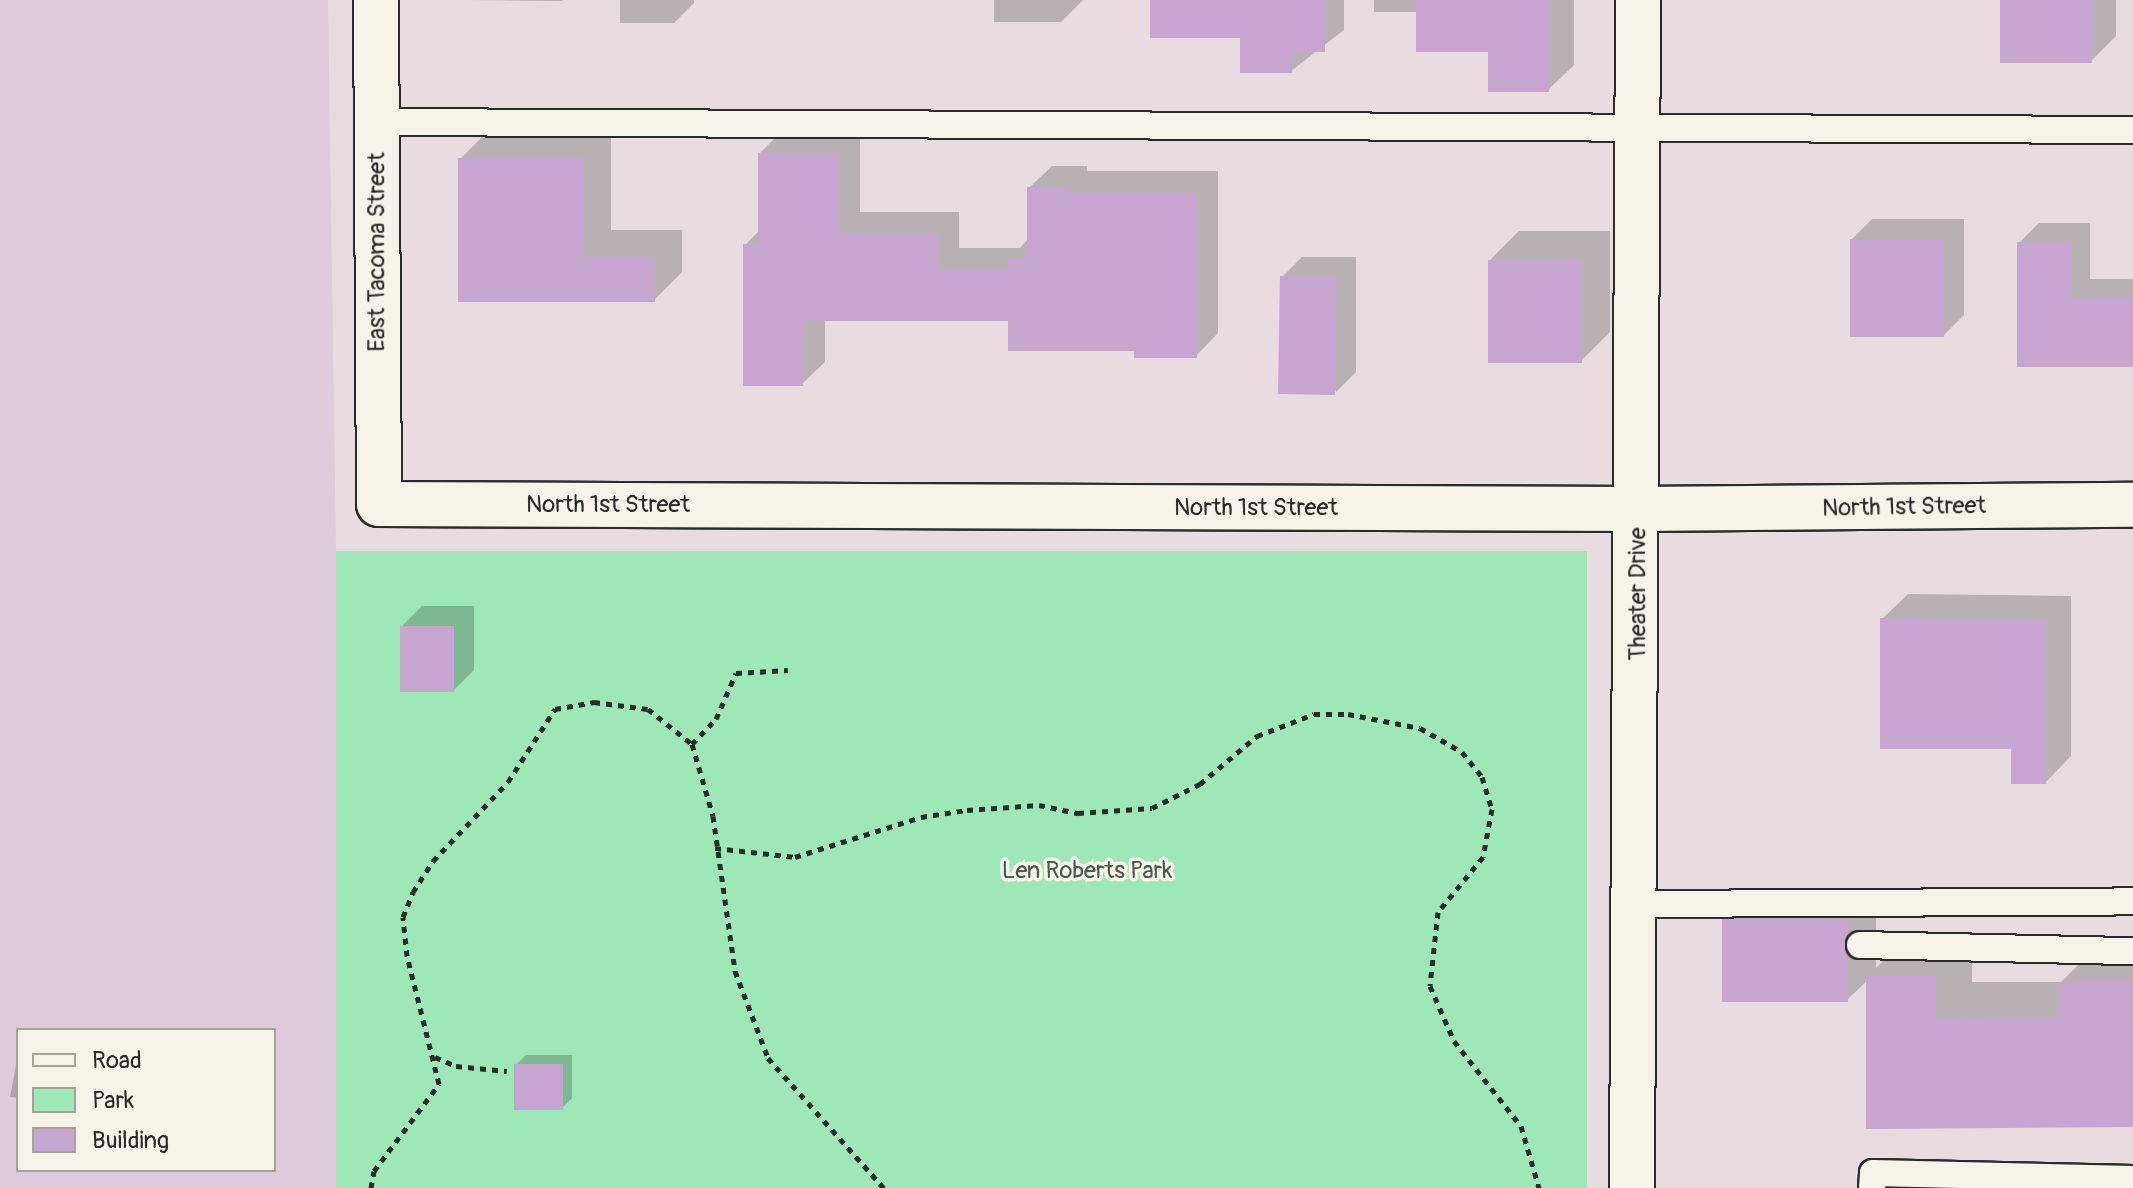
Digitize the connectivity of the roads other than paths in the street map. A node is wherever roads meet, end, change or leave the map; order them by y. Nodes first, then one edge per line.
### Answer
1 (376, 0) edge
2 (1638, 0) edge
3 (376, 122) junction
4 (1638, 128) junction
5 (2133, 130) edge
6 (379, 504) joint
7 (2133, 505) edge
8 (1639, 509) junction
9 (2133, 901) edge
10 (1637, 904) junction
11 (1860, 945) dead end
12 (2133, 951) edge
13 (2133, 1179) edge
14 (1873, 1181) edge
15 (1632, 1188) edge

1 - 3 street, East Tacoma Street
2 - 4 street, Theater Drive
3 - 4 lane
3 - 6 street, East Tacoma Street
4 - 5 lane
4 - 8 street, Theater Drive
6 - 8 street, North 1st Street
7 - 8 street, North 1st Street
8 - 10 street, Theater Drive
9 - 10 lane
10 - 15 street, Theater Drive
11 - 12 lane
13 - 14 lane

